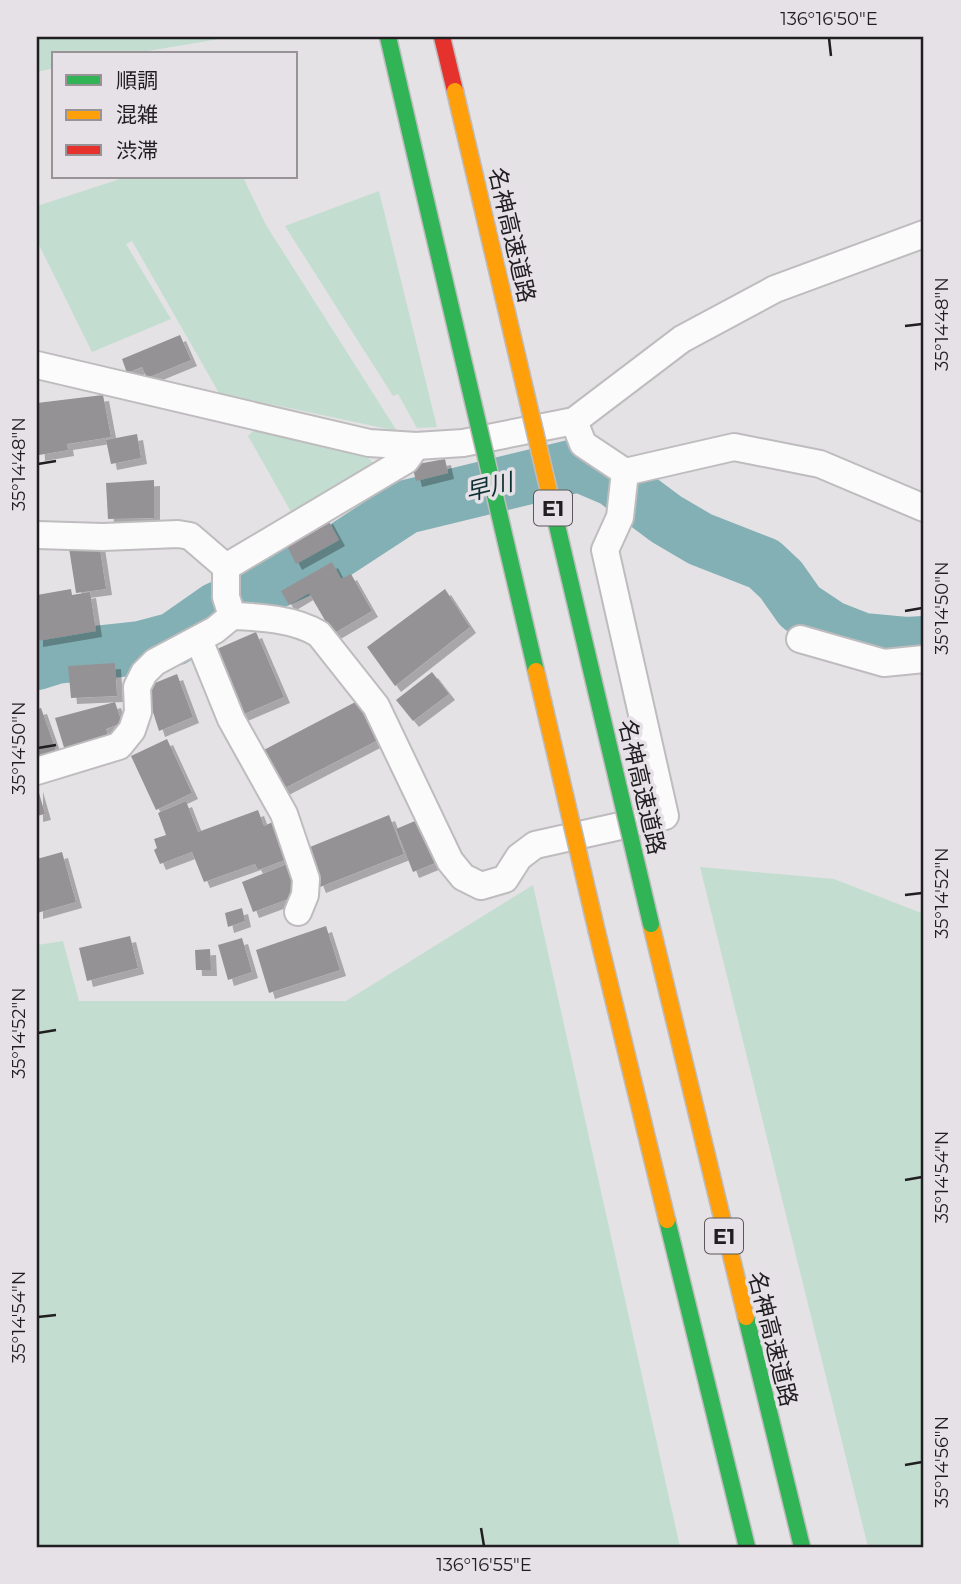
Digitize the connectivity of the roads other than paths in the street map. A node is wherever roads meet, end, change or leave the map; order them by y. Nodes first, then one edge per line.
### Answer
1 (387, 37) edge
2 (442, 37) edge
3 (924, 234) edge
4 (37, 365) edge
5 (574, 421) junction
6 (416, 446) junction
7 (624, 483) junction
8 (924, 508) edge
9 (37, 534) edge
10 (226, 567) junction
11 (229, 608) junction
12 (800, 639) dead end
13 (199, 640) junction
14 (924, 659) edge
15 (37, 771) edge
16 (298, 912) dead end
17 (747, 1547) edge
18 (802, 1547) edge

1 - 17 highway, E1, bridge
2 - 18 highway, 名神高速道路 / E1, bridge
3 - 5 street
4 - 6 street
5 - 6 street
5 - 7 street
6 - 10 street
7 - 8 street
7 - 11 street
9 - 10 street
10 - 11 street
11 - 13 street
12 - 14 street
13 - 15 street
13 - 16 street

